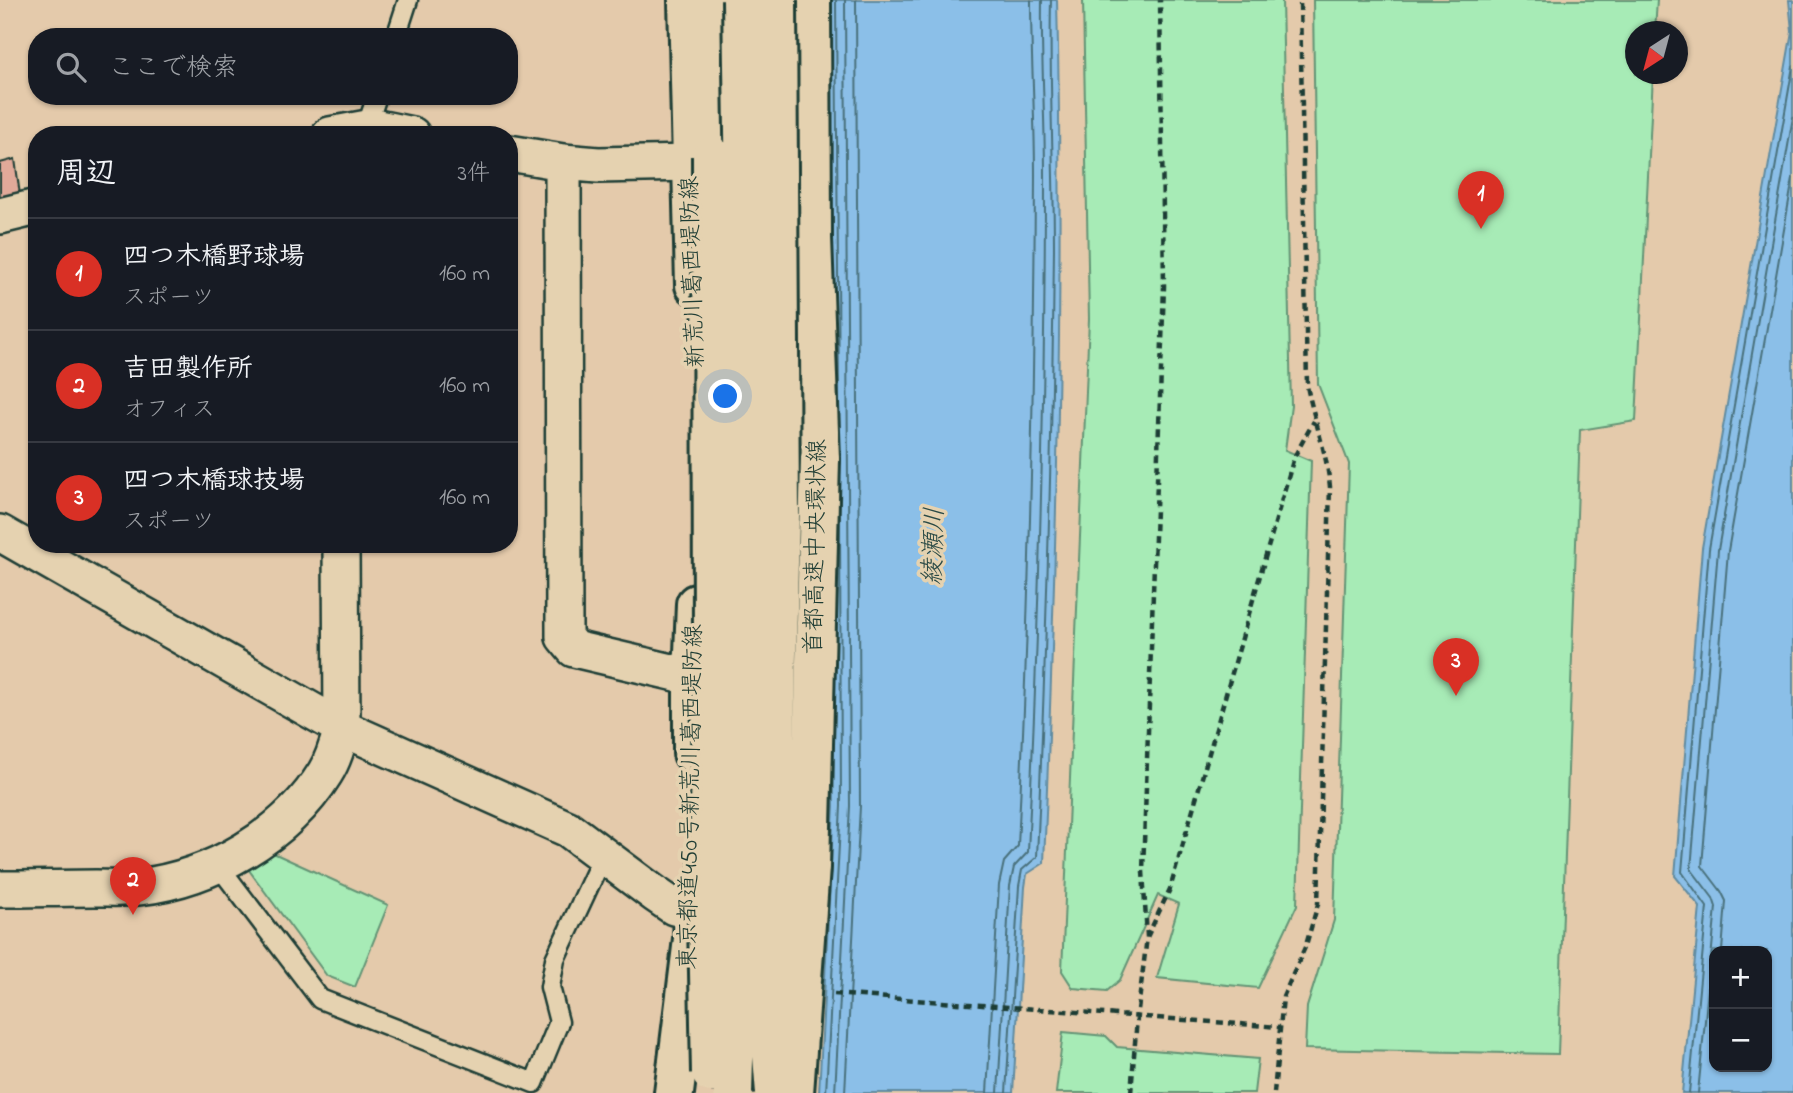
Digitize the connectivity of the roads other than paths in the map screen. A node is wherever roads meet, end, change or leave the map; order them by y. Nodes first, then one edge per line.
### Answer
1 (408, 0) edge
2 (688, 0) edge
3 (709, 0) edge
4 (742, 0) edge
5 (760, 0) edge
6 (778, 0) edge
7 (811, 0) edge
8 (399, 28) edge
9 (518, 154) edge
10 (563, 162) junction
11 (691, 163) junction
12 (28, 209) edge
13 (0, 216) edge
14 (702, 500) junction
15 (48, 553) edge
16 (341, 553) edge
17 (693, 677) junction
18 (342, 728) junction
19 (603, 856) junction
20 (218, 865) junction
21 (0, 889) edge
22 (694, 912) junction
23 (674, 1093) edge
24 (711, 1093) edge
25 (733, 1093) edge
26 (775, 1093) edge
27 (794, 1093) edge

1 - 8 lane
2 - 11 main road, 新荒川葛西堤防線
3 - 24 main road, bridge
4 - 25 main road, bridge
5 - 14 main road, 新荒川葛西堤防線
6 - 26 main road, bridge
7 - 27 main road, 首都高速中央環状線, bridge
9 - 10 street
10 - 11 street
10 - 17 street
11 - 14 main road, 新荒川葛西堤防線
12 - 13 street
14 - 17 main road, 東京都道450号新荒川葛西堤防線
15 - 18 street
16 - 18 street
17 - 22 main road, 東京都道450号新荒川葛西堤防線
18 - 19 street
18 - 20 street
19 - 20 lane
19 - 22 street
20 - 21 street
22 - 23 main road, 東京都道450号新荒川葛西堤防線

